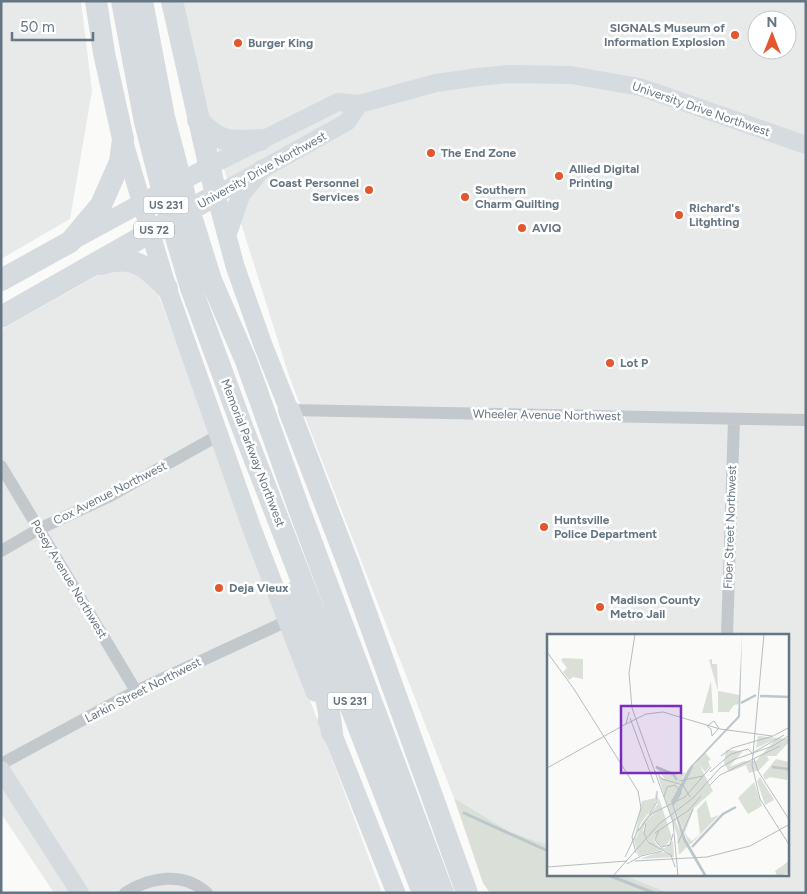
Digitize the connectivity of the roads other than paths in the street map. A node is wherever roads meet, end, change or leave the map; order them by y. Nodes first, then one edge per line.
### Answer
1 (96, 1) edge
2 (122, 1) edge
3 (142, 1) edge
4 (172, 1) edge
5 (359, 104) junction
6 (155, 120) junction
7 (198, 120) junction
8 (123, 139) junction
9 (260, 140) junction
10 (806, 145) edge
11 (210, 166) junction
12 (262, 169) junction
13 (216, 195) junction
14 (141, 201) junction
15 (150, 232) junction
16 (226, 236) junction
17 (70, 242) junction
18 (93, 266) junction
19 (234, 266) junction
20 (1, 280) edge
21 (201, 284) junction
22 (167, 288) junction
23 (1, 317) edge
24 (289, 410) junction
25 (734, 419) junction
26 (806, 420) edge
27 (219, 435) junction
28 (1, 466) edge
29 (299, 509) junction
30 (275, 511) junction
31 (39, 529) junction
32 (1, 551) edge
33 (287, 620) junction
34 (727, 634) edge
35 (377, 645) junction
36 (136, 691) junction
37 (332, 732) junction
38 (1, 764) edge
39 (1, 770) edge
40 (455, 856) junction
41 (80, 893) edge
42 (125, 893) edge
43 (207, 893) edge
44 (396, 893) edge
45 (423, 893) edge
46 (443, 893) edge
47 (467, 893) edge
48 (475, 893) edge

1 - 8 highway, US 72
2 - 6 highway, Memorial Parkway Northwest / US 231
3 - 6 highway, Memorial Parkway Northwest / US 231
4 - 7 highway
5 - 9 main road, University Drive Northwest
5 - 10 main road, University Drive Northwest
5 - 12 main road, University Drive Northwest
6 - 21 highway, Memorial Parkway Northwest / US 231
7 - 8 highway
7 - 9 highway
7 - 11 highway
8 - 14 main road
8 - 17 highway, US 72
9 - 11 main road, University Drive Northwest
11 - 13 highway
11 - 14 main road, University Drive Northwest / US 72
12 - 13 main road, University Drive Northwest
12 - 16 main road
13 - 15 highway, University Drive Northwest / US 72
13 - 16 main road
14 - 15 main road
14 - 17 main road, University Drive Northwest / US 72
15 - 18 highway, University Drive Northwest / US 72
15 - 22 main road
16 - 19 main road
17 - 20 highway, University Drive Northwest / US 72
18 - 22 highway
18 - 23 highway, University Drive Northwest / US 72
19 - 22 main road
19 - 24 main road
21 - 29 highway, Memorial Parkway Northwest / US 231
21 - 30 highway, Memorial Parkway Northwest / US 231
22 - 27 main road
24 - 25 street, Wheeler Avenue Northwest
24 - 35 highway
25 - 26 street, Wheeler Avenue Northwest
25 - 34 street, Fiber Street Northwest
27 - 31 street, Cox Avenue Northwest
27 - 33 main road
28 - 31 street, Posey Avenue Northwest
29 - 35 highway
29 - 46 highway, Memorial Parkway Northwest / US 231
30 - 37 highway
30 - 45 highway, Memorial Parkway Northwest / US 231
31 - 32 street, Cox Avenue Northwest
31 - 36 street, Posey Avenue Northwest
33 - 36 street, Larkin Street Northwest
33 - 37 main road
35 - 40 highway
36 - 38 street, Larkin Street Northwest
37 - 44 main road
39 - 41 main road
40 - 47 highway
40 - 48 highway
42 - 43 street

